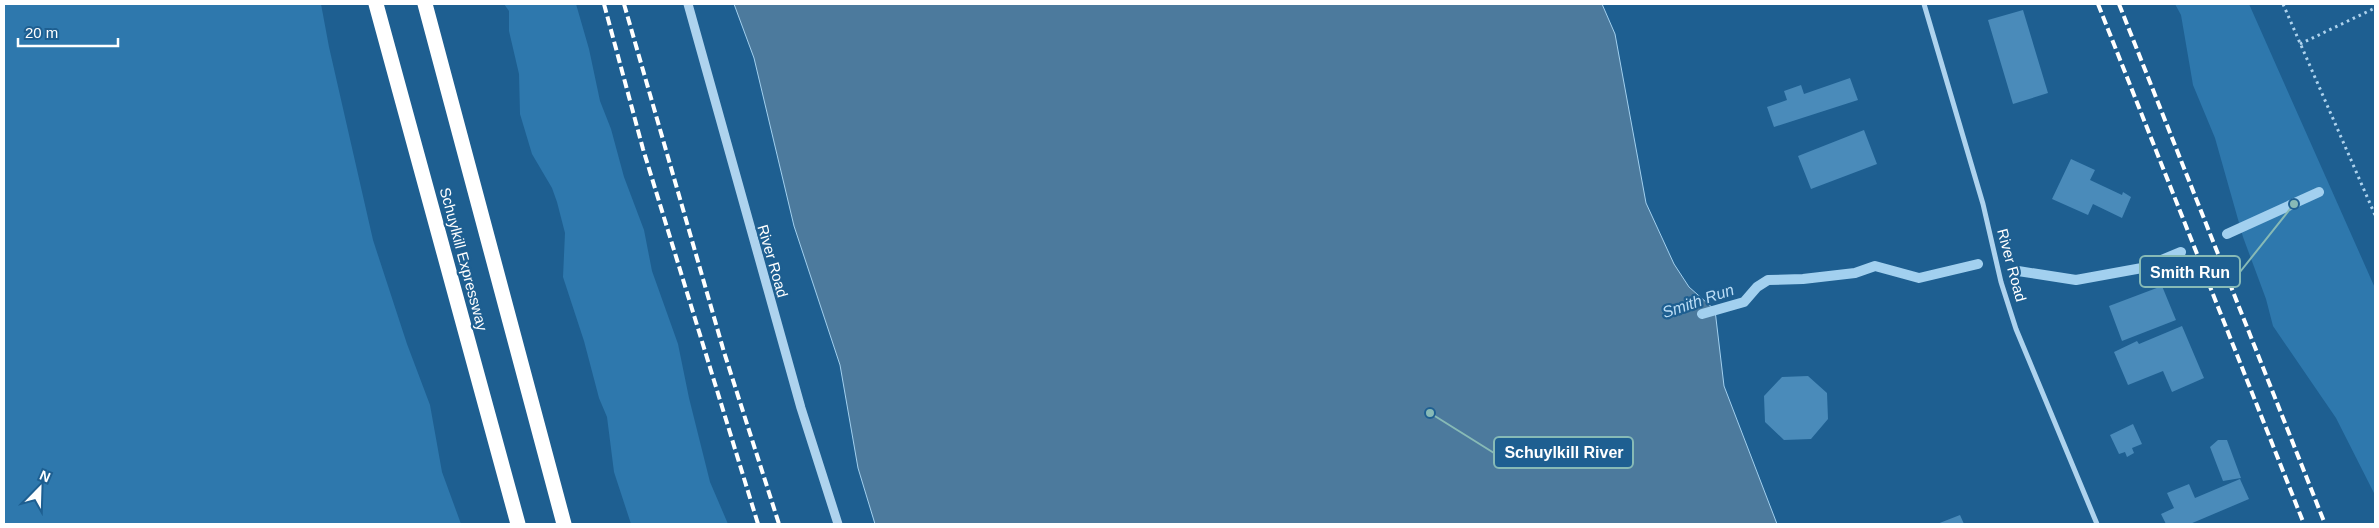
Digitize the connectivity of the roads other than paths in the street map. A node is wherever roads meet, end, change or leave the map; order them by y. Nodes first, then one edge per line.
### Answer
1 (376, 4) edge
2 (425, 4) edge
3 (688, 4) edge
4 (1924, 4) edge
5 (518, 524) edge
6 (564, 524) edge
7 (838, 524) edge
8 (2097, 524) edge

1 - 5 highway, Schuylkill Expressway
2 - 6 highway, Schuylkill Expressway
3 - 7 street, River Road
4 - 8 street, River Road

